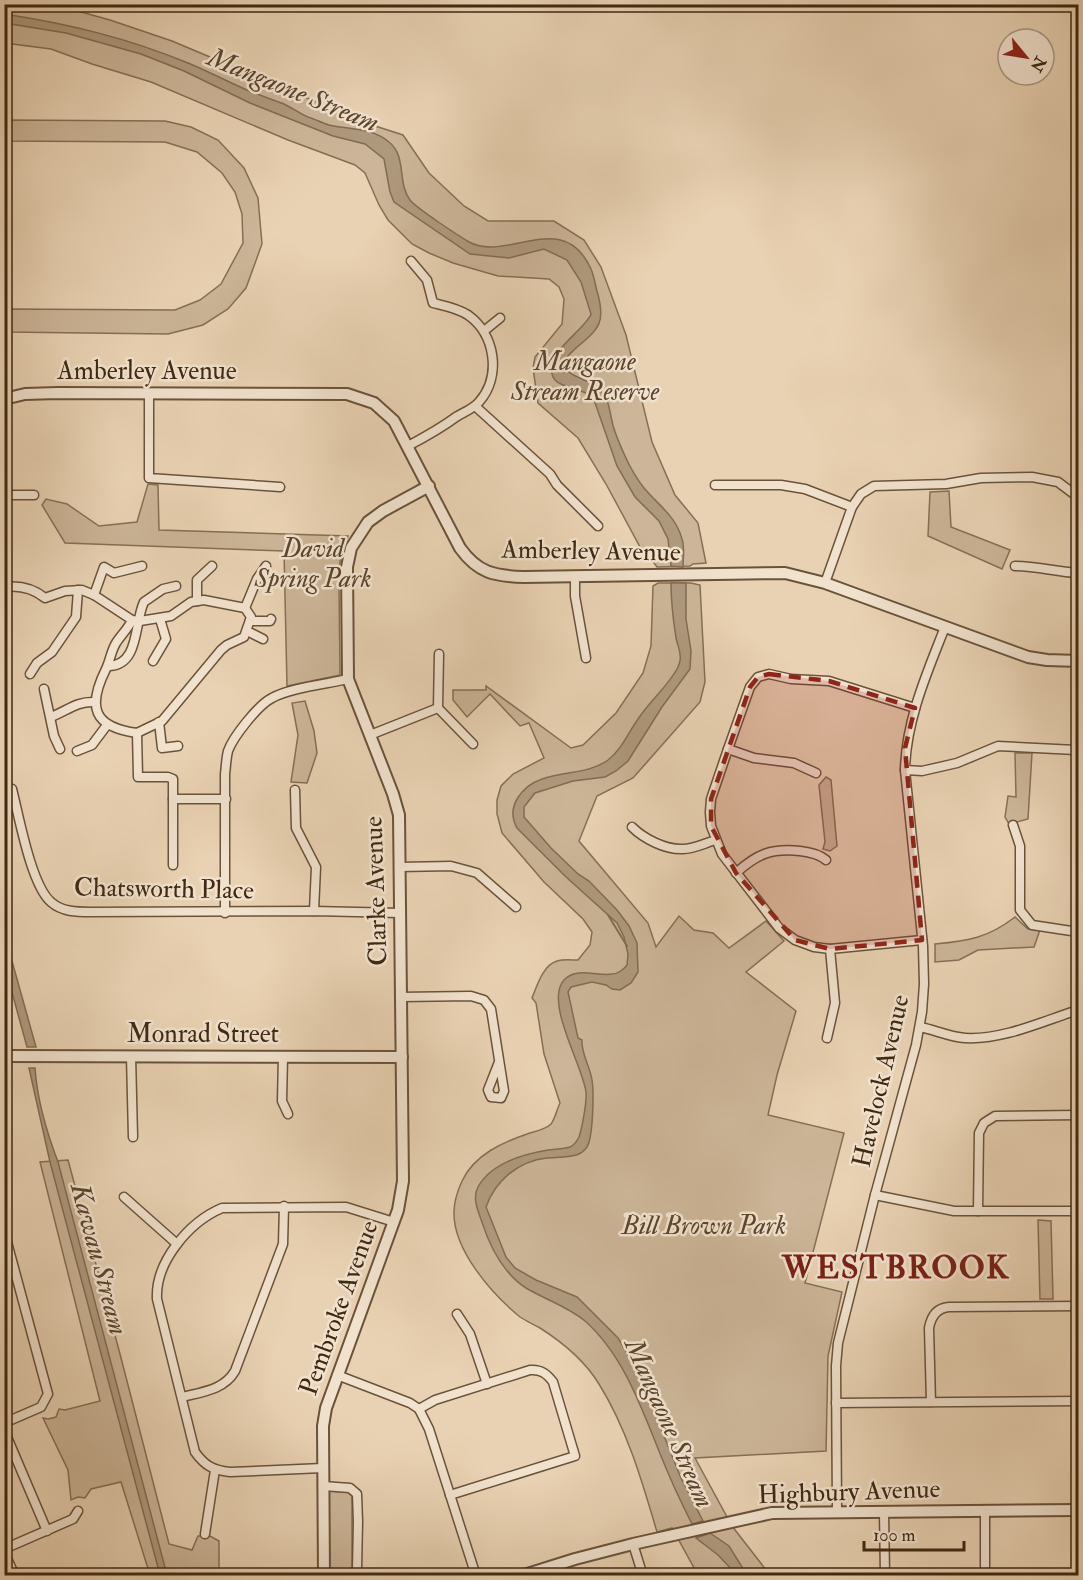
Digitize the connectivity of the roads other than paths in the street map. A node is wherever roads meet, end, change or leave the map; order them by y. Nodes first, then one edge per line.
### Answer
1 (411, 261) dead end
2 (500, 318) dead end
3 (484, 331) junction
4 (149, 393) junction
5 (4, 399) edge
6 (475, 406) junction
7 (408, 446) junction
8 (715, 485) dead end
9 (429, 486) junction
10 (280, 487) dead end
11 (4, 495) edge
12 (34, 495) dead end
13 (1078, 497) edge
14 (852, 507) junction
15 (598, 526) dead end
16 (142, 566) dead end
17 (212, 566) dead end
18 (266, 566) dead end
19 (1015, 566) dead end
20 (1078, 573) edge
21 (575, 577) junction
22 (825, 583) junction
23 (177, 586) dead end
24 (4, 587) edge
25 (78, 590) junction
26 (94, 595) junction
27 (196, 601) junction
28 (244, 608) junction
29 (160, 619) junction
30 (271, 619) dead end
31 (136, 621) junction
32 (250, 621) junction
33 (945, 627) junction
34 (247, 631) junction
35 (263, 639) dead end
36 (439, 654) dead end
37 (586, 658) dead end
38 (1078, 660) edge
39 (153, 661) dead end
40 (108, 666) junction
41 (30, 674) dead end
42 (348, 679) junction
43 (44, 689) dead end
44 (95, 702) junction
45 (438, 708) junction
46 (915, 708) junction
47 (51, 717) junction
48 (159, 722) junction
49 (107, 725) junction
50 (137, 733) junction
51 (370, 735) junction
52 (473, 744) dead end
53 (178, 746) dead end
54 (60, 749) dead end
55 (728, 749) junction
56 (77, 751) dead end
57 (1078, 756) edge
58 (905, 770) junction
59 (816, 773) dead end
60 (12, 789) dead end
61 (295, 790) dead end
62 (173, 799) junction
63 (225, 799) junction
64 (1013, 825) dead end
65 (632, 827) dead end
66 (716, 840) junction
67 (826, 860) dead end
68 (173, 865) dead end
69 (400, 867) junction
70 (736, 873) junction
71 (516, 907) dead end
72 (314, 911) junction
73 (225, 913) junction
74 (400, 913) junction
75 (1078, 932) edge
76 (922, 940) junction
77 (830, 949) junction
78 (401, 997) junction
79 (1078, 1010) edge
80 (920, 1027) junction
81 (827, 1038) dead end
82 (4, 1056) edge
83 (131, 1056) junction
84 (283, 1057) junction
85 (402, 1057) junction
86 (499, 1062) dead end
87 (288, 1114) dead end
88 (1078, 1115) edge
89 (133, 1137) dead end
90 (875, 1195) junction
91 (124, 1197) dead end
92 (284, 1206) junction
93 (978, 1211) junction
94 (1078, 1211) edge
95 (394, 1222) junction
96 (4, 1232) edge
97 (177, 1244) junction
98 (1078, 1306) edge
99 (457, 1314) dead end
100 (337, 1375) junction
101 (487, 1384) junction
102 (182, 1397) junction
103 (1078, 1401) edge
104 (931, 1402) junction
105 (836, 1403) junction
106 (419, 1409) junction
107 (4, 1423) edge
108 (4, 1430) edge
109 (323, 1468) junction
110 (215, 1470) junction
111 (323, 1486) junction
112 (450, 1496) junction
113 (985, 1510) junction
114 (1078, 1510) edge
115 (78, 1511) dead end
116 (837, 1511) junction
117 (884, 1511) junction
118 (47, 1532) junction
119 (205, 1534) dead end
120 (633, 1544) junction
121 (4, 1551) edge
122 (15, 1575) edge
123 (324, 1575) edge
124 (354, 1575) edge
125 (476, 1575) edge
126 (521, 1575) edge
127 (643, 1575) edge
128 (885, 1575) edge
129 (985, 1575) edge

1 - 3 street
2 - 3 street
3 - 6 street
4 - 5 street, Amberley Avenue
4 - 7 street, Amberley Avenue
4 - 10 street
6 - 7 street
6 - 15 street
7 - 9 street, Amberley Avenue
8 - 14 street
9 - 21 street, Amberley Avenue
9 - 42 street, Clarke Avenue
11 - 12 street
13 - 14 street
14 - 22 street
16 - 26 street
17 - 27 street
18 - 28 street
19 - 20 street
21 - 22 street, Amberley Avenue
21 - 37 street
22 - 33 street, Amberley Avenue
23 - 31 street
24 - 25 street
25 - 26 street
25 - 41 street
26 - 31 street
27 - 28 street
27 - 29 street
28 - 32 street
29 - 31 street
29 - 39 street
30 - 32 street
31 - 40 street
31 - 40 street
32 - 34 street
33 - 38 street, Amberley Avenue
33 - 46 street, Havelock Avenue
34 - 35 street
34 - 48 street
36 - 45 street
40 - 44 street
42 - 51 street, Clarke Avenue
42 - 63 street
43 - 47 street
44 - 47 street
44 - 49 street
45 - 51 street
45 - 52 street
46 - 55 street
46 - 58 street, Havelock Avenue
47 - 54 street
48 - 50 street
48 - 53 street
49 - 50 street
49 - 56 street
50 - 62 street
51 - 69 street, Clarke Avenue
55 - 59 street
55 - 66 street
57 - 58 street
58 - 76 street, Havelock Avenue
60 - 73 street, Chatsworth Place
61 - 72 street
62 - 63 street
62 - 68 street
63 - 73 street
64 - 75 street
65 - 66 street
66 - 70 street
67 - 70 street
69 - 71 street
69 - 74 street, Clarke Avenue
70 - 77 street
72 - 73 street, Chatsworth Place
72 - 74 street, Chatsworth Place
74 - 78 street, Clarke Avenue
76 - 77 street
76 - 80 street, Havelock Avenue
77 - 81 street
78 - 85 street, Clarke Avenue
78 - 86 street
79 - 80 street
80 - 90 street, Havelock Avenue
82 - 83 street, Monrad Street
83 - 84 street, Monrad Street
83 - 89 street
84 - 85 street, Monrad Street
84 - 87 street
85 - 95 street, Pembroke Avenue
88 - 93 street
90 - 93 street
90 - 105 street, Havelock Avenue
91 - 97 street
92 - 95 street
92 - 97 street
92 - 102 street
93 - 94 street
95 - 100 street, Pembroke Avenue
96 - 107 street
97 - 102 street
98 - 104 street
99 - 101 street
100 - 106 street
100 - 109 street, Pembroke Avenue
101 - 106 street
101 - 112 street
102 - 110 street
103 - 104 street
104 - 105 street
105 - 116 street, Havelock Avenue
106 - 112 street
108 - 118 street
109 - 110 street
109 - 111 street, Pembroke Avenue
110 - 119 street
111 - 123 street, Pembroke Avenue
111 - 124 street
112 - 125 street
113 - 114 street, Highbury Avenue
113 - 117 street, Highbury Avenue
113 - 129 street
115 - 118 street
116 - 117 street, Highbury Avenue
116 - 120 street, Highbury Avenue
117 - 128 street
118 - 121 street
120 - 126 street, Highbury Avenue
120 - 127 street
121 - 122 street

